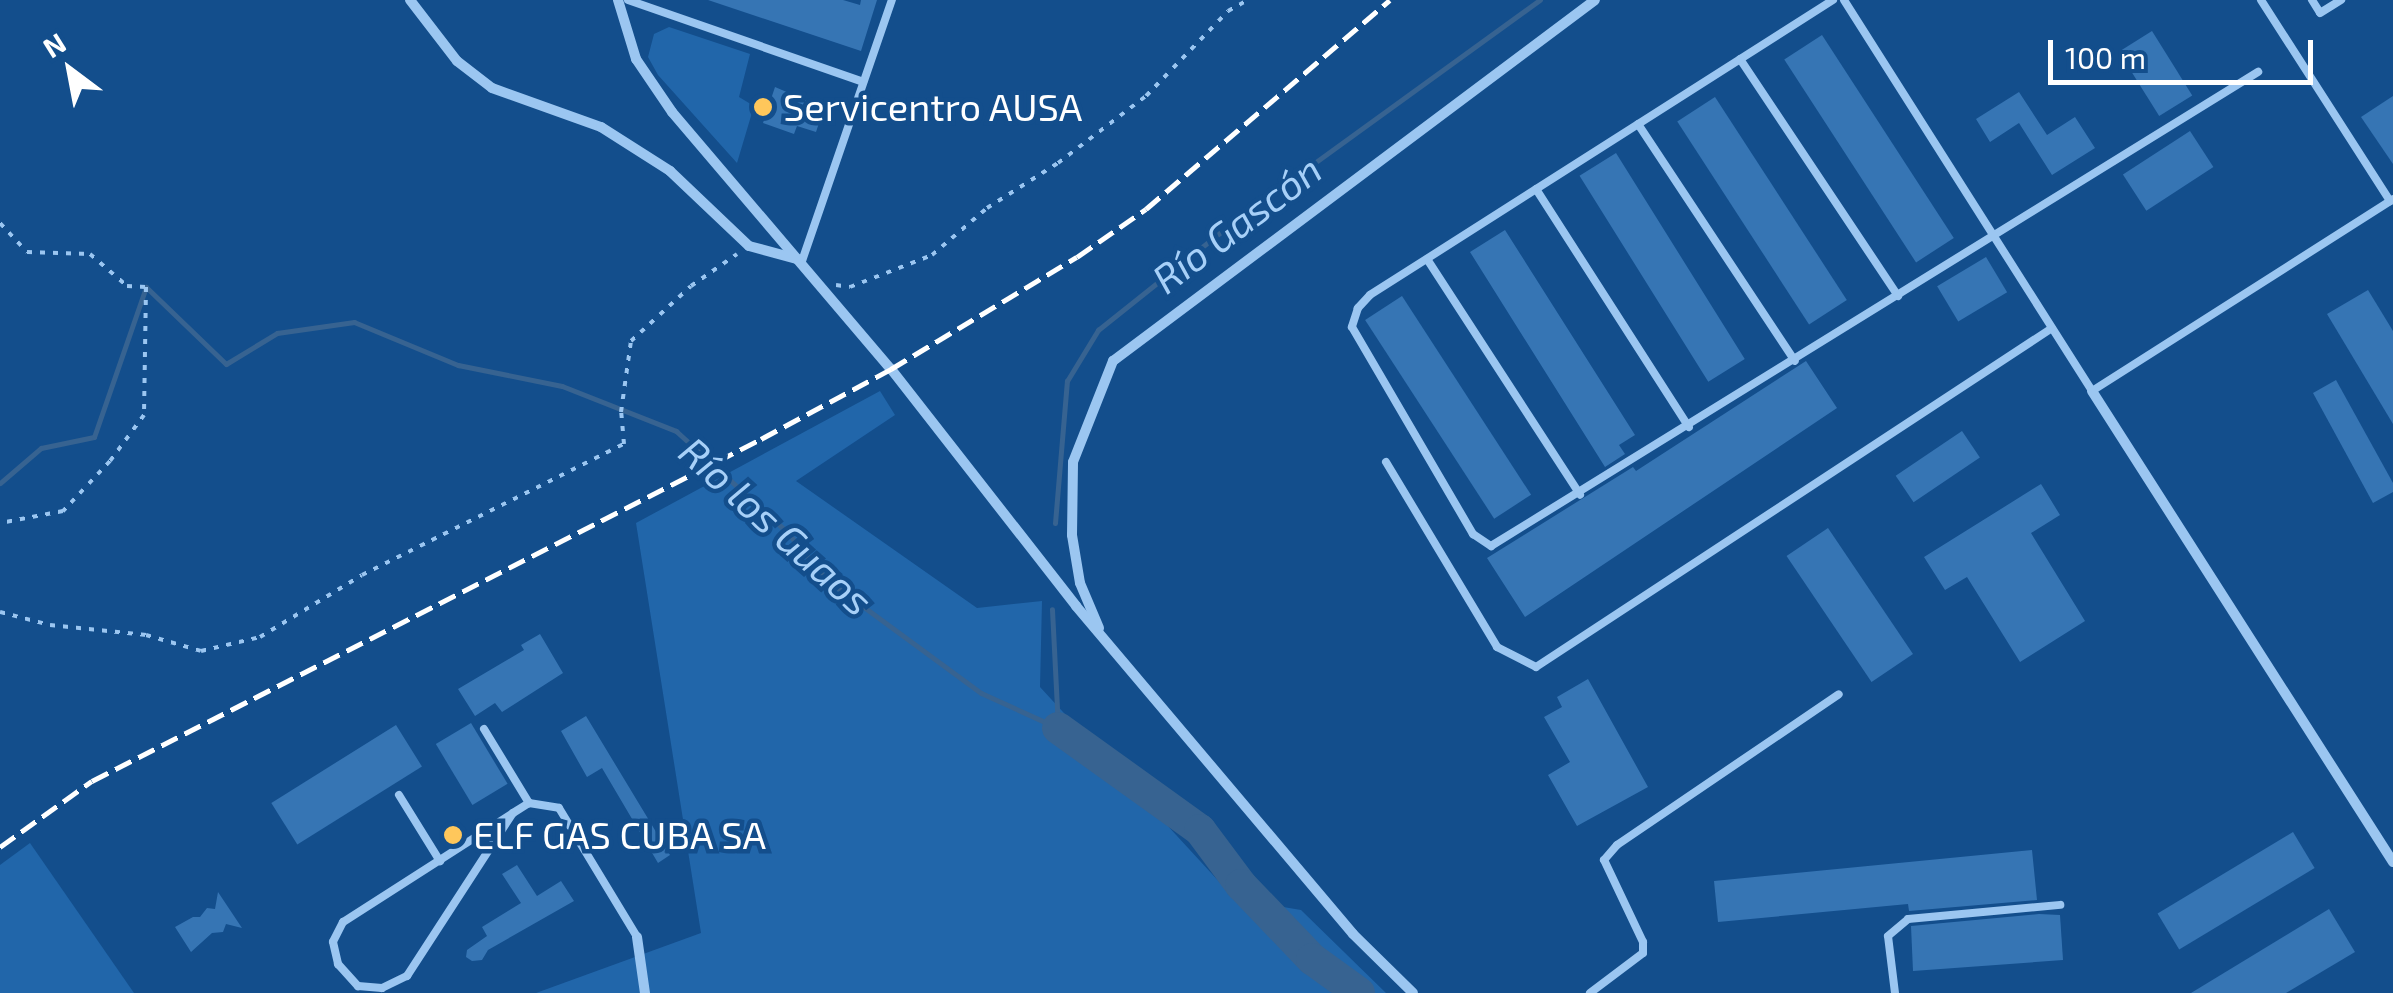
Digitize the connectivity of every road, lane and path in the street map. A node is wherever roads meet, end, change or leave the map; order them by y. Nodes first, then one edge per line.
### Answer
1 (410, 0) edge
2 (618, 0) edge
3 (628, 0) edge
4 (892, 0) edge
5 (1248, 0) edge
6 (1595, 0) edge
7 (1832, 0) edge
8 (1844, 0) edge
9 (2261, 0) edge
10 (2312, 0) edge
11 (2341, 0) edge
12 (1740, 59) junction
13 (2258, 72) dead end
14 (863, 82) junction
15 (1638, 124) junction
16 (1536, 189) junction
17 (2392, 200) edge
18 (0, 223) edge
19 (1994, 236) junction
20 (749, 246) junction
21 (1428, 258) junction
22 (802, 261) junction
23 (820, 283) junction
24 (1898, 296) junction
25 (2052, 328) junction
26 (1795, 361) junction
27 (2092, 391) junction
28 (1689, 426) junction
29 (1386, 462) dead end
30 (1580, 495) junction
31 (0, 524) edge
32 (0, 612) edge
33 (1104, 638) junction
34 (1839, 694) dead end
35 (484, 728) dead end
36 (399, 795) dead end
37 (529, 802) junction
38 (513, 813) junction
39 (440, 861) junction
40 (2393, 862) edge
41 (2060, 905) dead end
42 (638, 937) joint
43 (645, 993) edge
44 (1413, 993) edge
45 (1590, 993) edge
46 (1895, 993) edge

1 - 20 street
2 - 22 street
3 - 14 lane
4 - 14 lane
5 - 23 path
6 - 33 street
7 - 12 lane
8 - 19 lane
9 - 17 lane
10 - 11 lane
12 - 15 lane
12 - 24 lane
13 - 19 lane
14 - 22 lane
15 - 16 lane
15 - 26 lane
16 - 21 lane
16 - 28 lane
17 - 27 lane
18 - 31 path
19 - 24 lane
19 - 25 lane
20 - 22 street
20 - 32 path
21 - 30 lane
21 - 30 lane
22 - 23 street
23 - 33 street
24 - 26 lane
25 - 27 lane
25 - 29 lane
26 - 28 lane
27 - 40 street
28 - 30 lane
33 - 44 street
34 - 45 lane
35 - 37 lane
36 - 39 lane
37 - 38 lane
37 - 42 lane
38 - 39 lane
38 - 39 lane
41 - 46 lane
42 - 43 street

